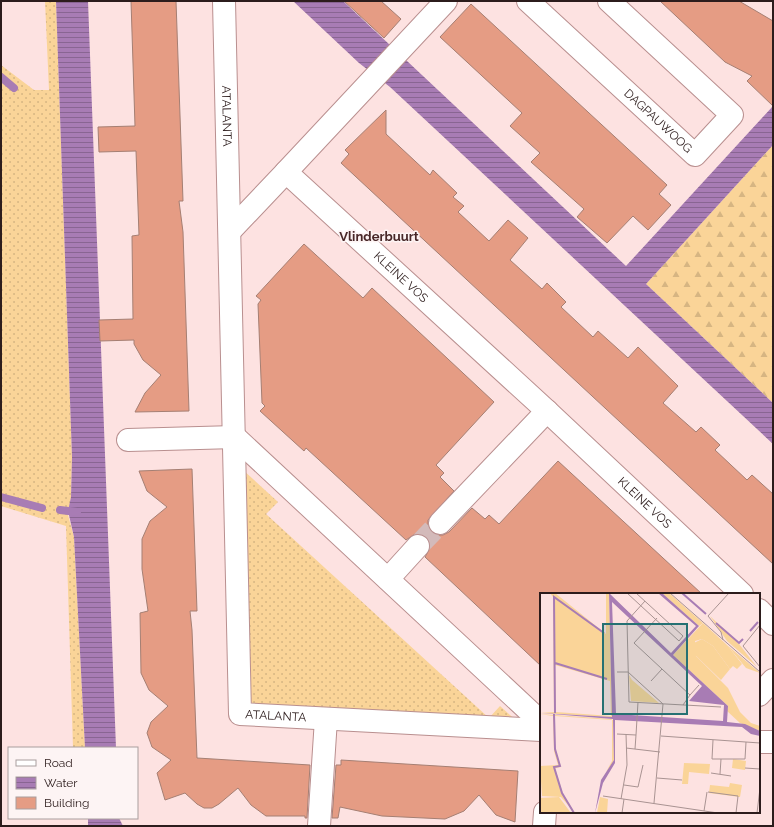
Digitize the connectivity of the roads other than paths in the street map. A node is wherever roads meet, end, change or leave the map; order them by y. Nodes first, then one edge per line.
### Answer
1 (224, 1) edge
2 (446, 1) edge
3 (528, 1) edge
4 (608, 1) edge
5 (286, 172) junction
6 (230, 231) junction
7 (547, 411) junction
8 (235, 437) junction
9 (128, 440) dead end
10 (440, 523) tunnel mouth
11 (418, 546) tunnel mouth
12 (388, 579) junction
13 (741, 593) edge
14 (760, 611) edge
15 (773, 624) edge
16 (773, 680) edge
17 (760, 694) edge
18 (326, 719) junction
19 (540, 721) edge
20 (540, 730) edge
21 (760, 742) edge
22 (773, 742) edge
23 (545, 813) edge
24 (319, 826) edge
25 (544, 826) edge

1 - 6 street, ATALANTA
2 - 5 street
3 - 4 street, DAGPAUWOOG
5 - 6 street
5 - 7 street, KLEINE VOS
6 - 8 street, ATALANTA
7 - 10 street
7 - 13 street, KLEINE VOS
8 - 9 street
8 - 12 street
8 - 18 street, ATALANTA
11 - 12 street
12 - 19 street
14 - 15 street
16 - 17 street
18 - 20 street, ATALANTA
18 - 24 street
21 - 22 street
23 - 25 street

